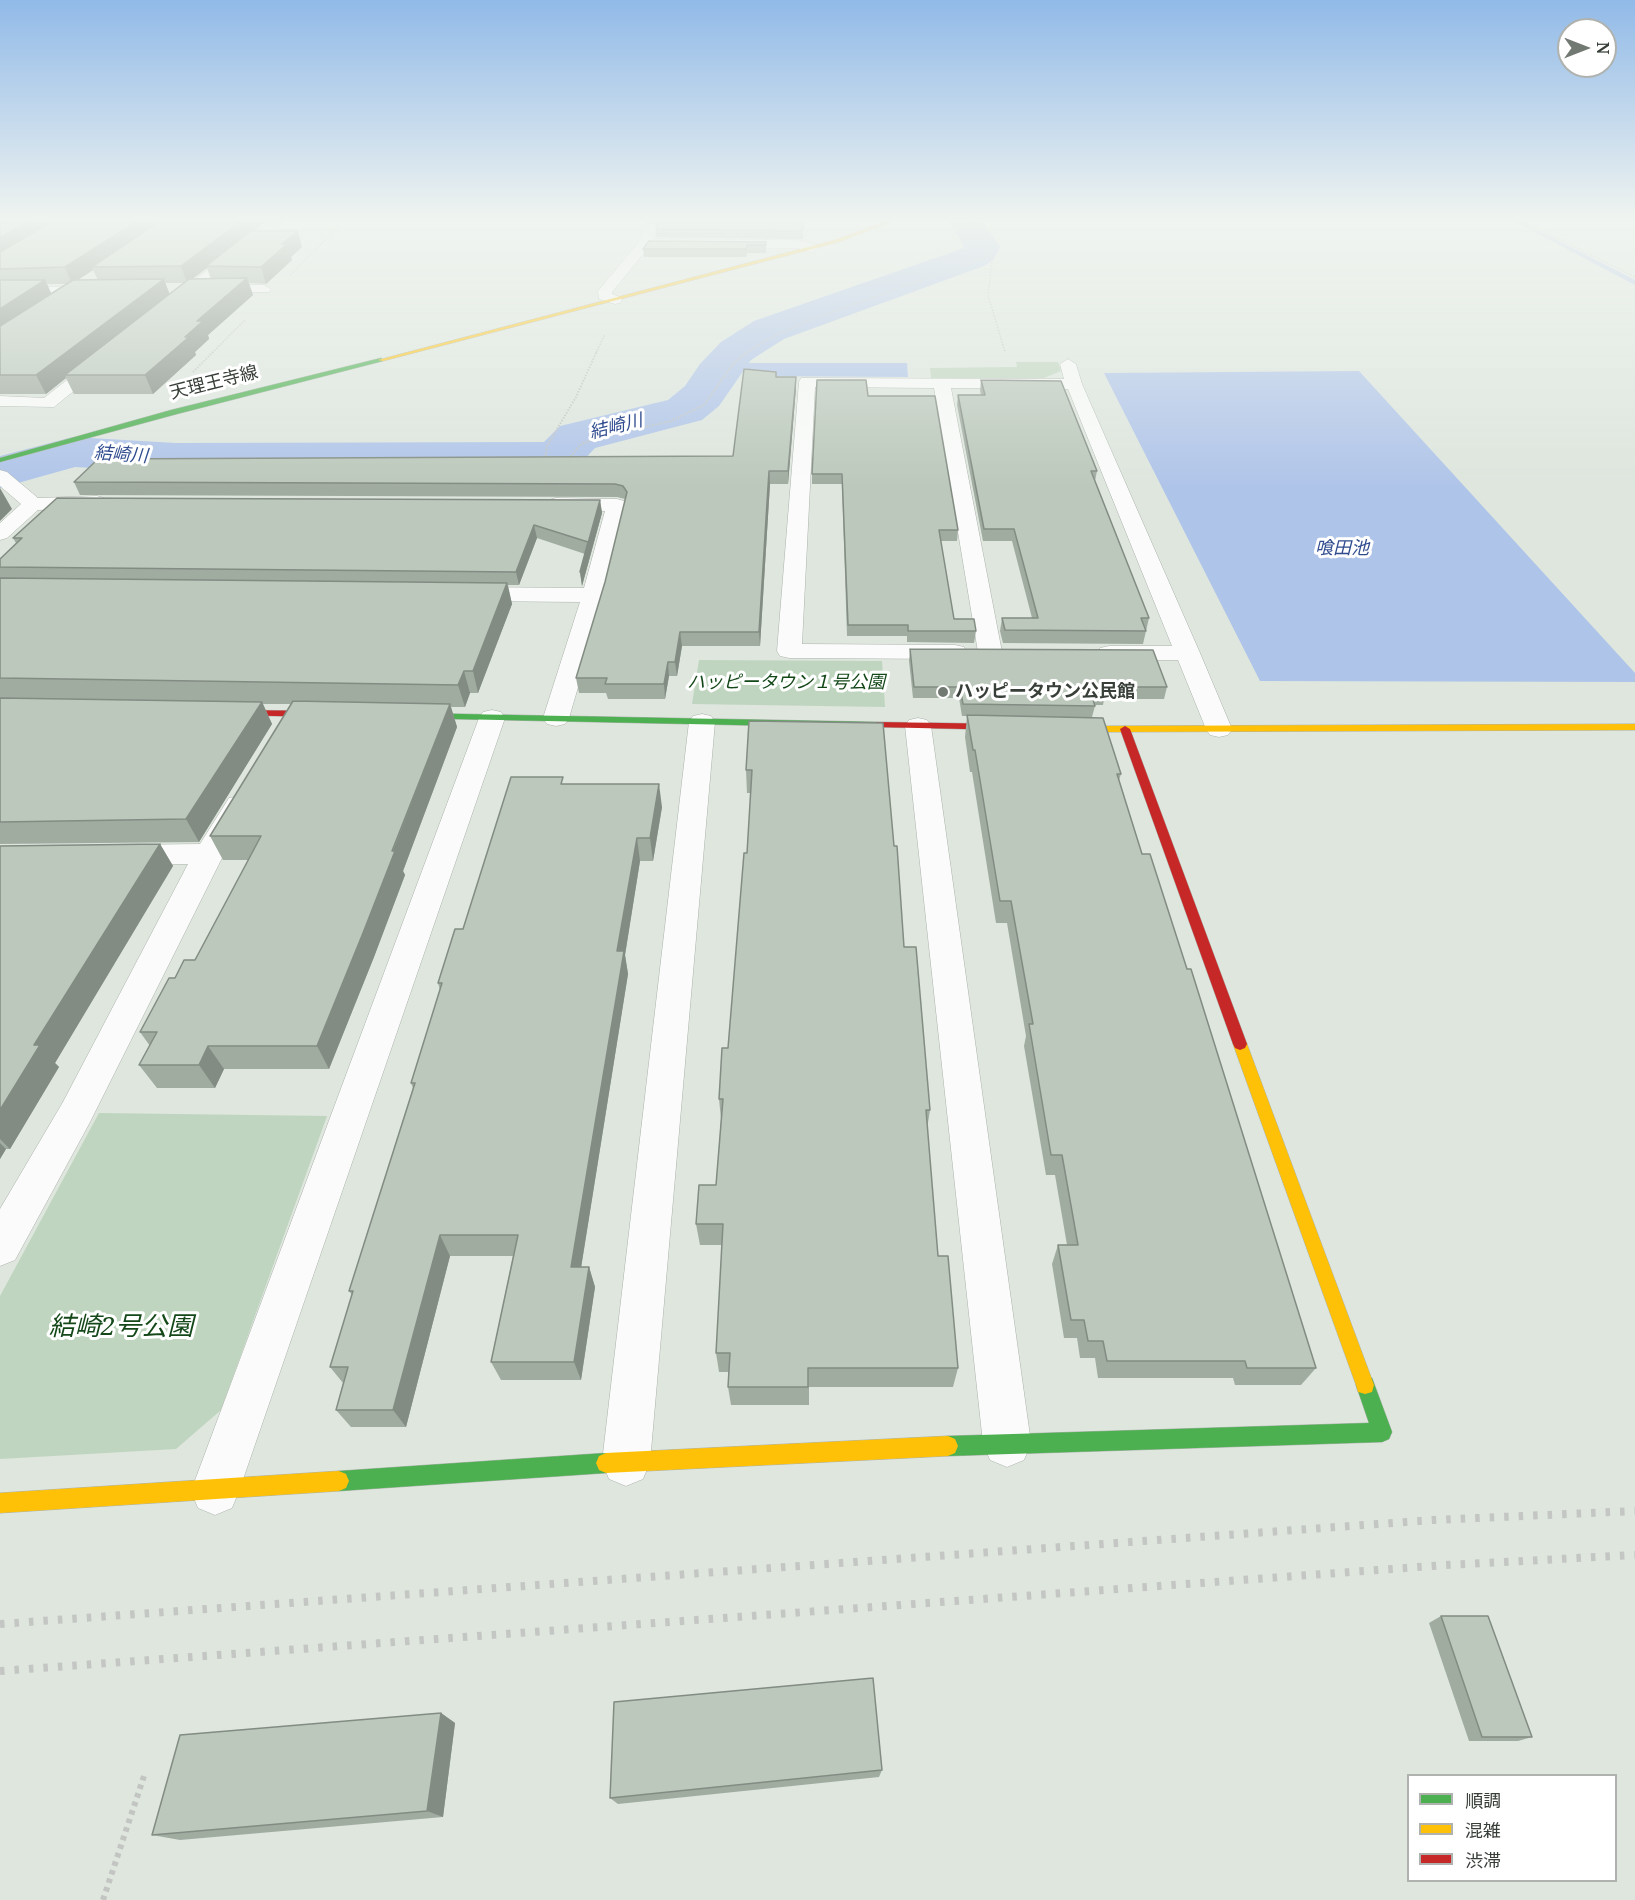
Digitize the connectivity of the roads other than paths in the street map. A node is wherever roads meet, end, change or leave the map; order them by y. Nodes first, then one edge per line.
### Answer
1 (164, 311) edge
2 (576, 311) edge
3 (155, 318) edge
4 (120, 346) edge
5 (942, 383) junction
6 (0, 401) edge
7 (0, 460) edge
8 (0, 476) edge
9 (116, 502) edge
10 (33, 504) junction
11 (535, 504) edge
12 (0, 534) edge
13 (451, 593) edge
14 (594, 595) junction
15 (1083, 653) edge
16 (1188, 653) junction
17 (212, 712) edge
18 (294, 714) junction
19 (340, 715) edge
20 (399, 716) edge
21 (492, 718) junction
22 (556, 718) junction
23 (702, 722) junction
24 (918, 726) junction
25 (1635, 727) edge
26 (1021, 728) edge
27 (1090, 729) edge
28 (1125, 729) junction
29 (1219, 729) junction
30 (276, 744) edge
31 (251, 784) edge
32 (209, 854) junction
33 (93, 855) edge
34 (0, 1247) edge
35 (1007, 1443) junction
36 (626, 1462) junction
37 (215, 1491) junction
38 (0, 1503) edge

1 - 3 street
2 - 7 street, 天理王寺線
4 - 6 street
5 - 5 street
5 - 16 street
8 - 10 street
9 - 10 street
10 - 12 street
11 - 14 street
13 - 14 street
14 - 22 street
15 - 16 street
16 - 29 street
17 - 18 street
18 - 19 street
18 - 30 street
20 - 21 street
21 - 22 street
21 - 37 street
22 - 23 street
23 - 24 street
23 - 36 street
24 - 26 street
24 - 35 street
25 - 29 street
27 - 28 street
28 - 29 street
28 - 35 street
31 - 32 street
32 - 33 street
32 - 34 street
35 - 36 street
36 - 37 street
37 - 38 street

